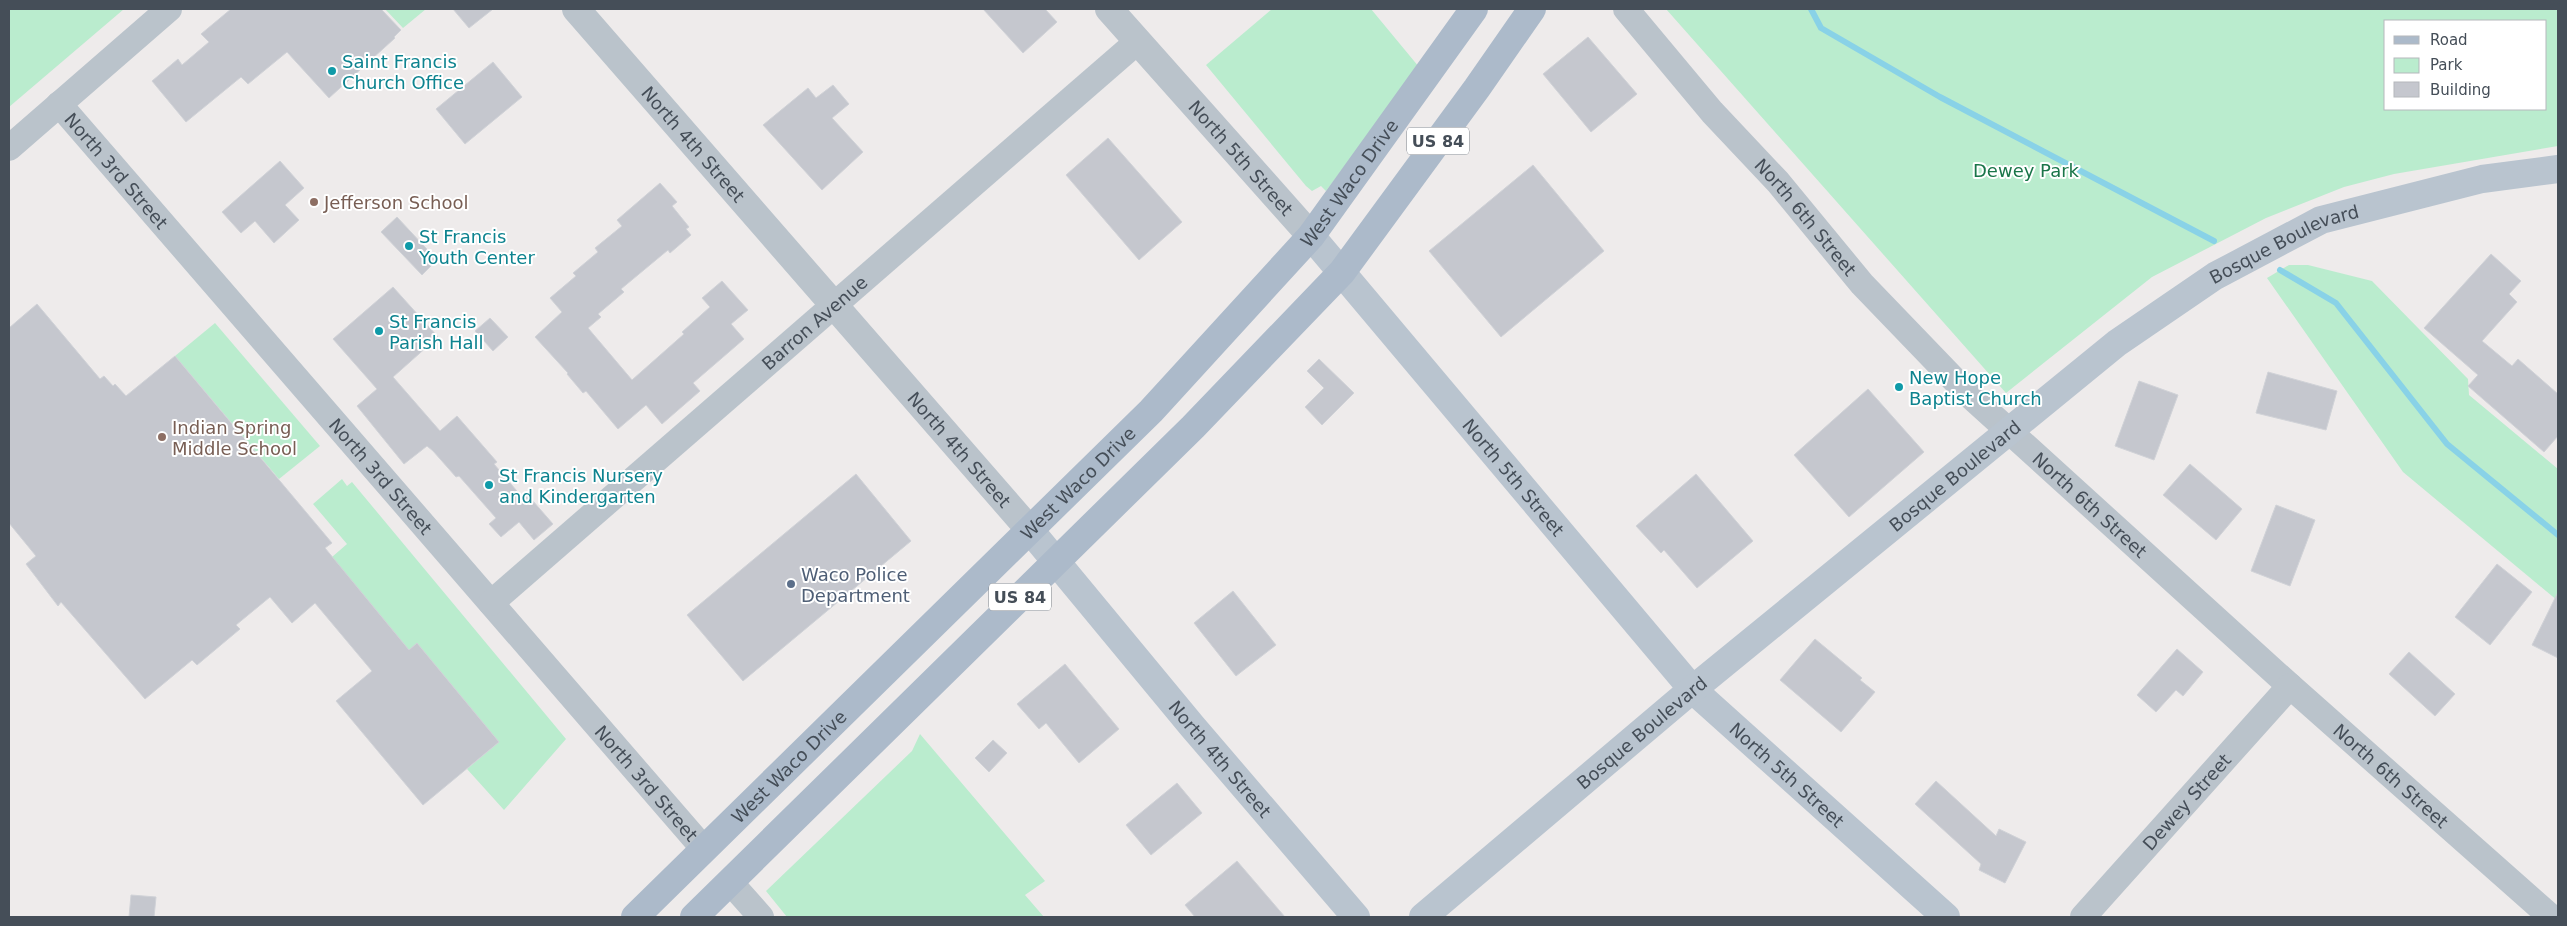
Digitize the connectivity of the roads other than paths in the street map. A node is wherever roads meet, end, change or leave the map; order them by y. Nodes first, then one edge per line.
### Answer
1 (169, 9) edge
2 (576, 9) edge
3 (1109, 9) edge
4 (1474, 9) edge
5 (1532, 9) edge
6 (1626, 9) edge
7 (1137, 42) junction
8 (59, 104) junction
9 (9, 148) edge
10 (2558, 169) edge
11 (1311, 236) junction
12 (1342, 272) junction
13 (833, 306) junction
14 (2008, 431) junction
15 (1029, 529) junction
16 (1057, 561) junction
17 (491, 603) junction
18 (2290, 686) junction
19 (1693, 690) junction
20 (703, 848) junction
21 (730, 882) junction
22 (635, 917) edge
23 (694, 917) edge
24 (761, 917) edge
25 (1356, 917) edge
26 (1423, 917) edge
27 (1946, 917) edge
28 (2083, 917) edge
29 (2552, 917) edge

1 - 8 street
2 - 13 street, North 4th Street
3 - 7 street, North 5th Street
4 - 11 main road, West Waco Drive / US 84
5 - 12 main road, US 84
6 - 14 street, North 6th Street
7 - 11 street, North 5th Street
7 - 13 street, Barron Avenue
8 - 9 street
8 - 17 street, North 3rd Street
10 - 14 main road, Bosque Boulevard
11 - 12 main road, North 5th Street
11 - 15 main road, West Waco Drive / US 84
12 - 16 main road, US 84
12 - 19 main road, North 5th Street
13 - 15 street, North 4th Street
13 - 17 street, Barron Avenue
14 - 18 street, North 6th Street
14 - 19 main road, Bosque Boulevard
15 - 16 main road, North 4th Street
15 - 20 main road, West Waco Drive / US 84
16 - 21 main road, US 84
16 - 25 main road, North 4th Street
17 - 20 street, North 3rd Street
18 - 28 street, Dewey Street
18 - 29 street, North 6th Street
19 - 26 main road, Bosque Boulevard
19 - 27 main road, North 5th Street
20 - 22 main road, West Waco Drive / US 84
21 - 23 main road, US 84
21 - 24 street

